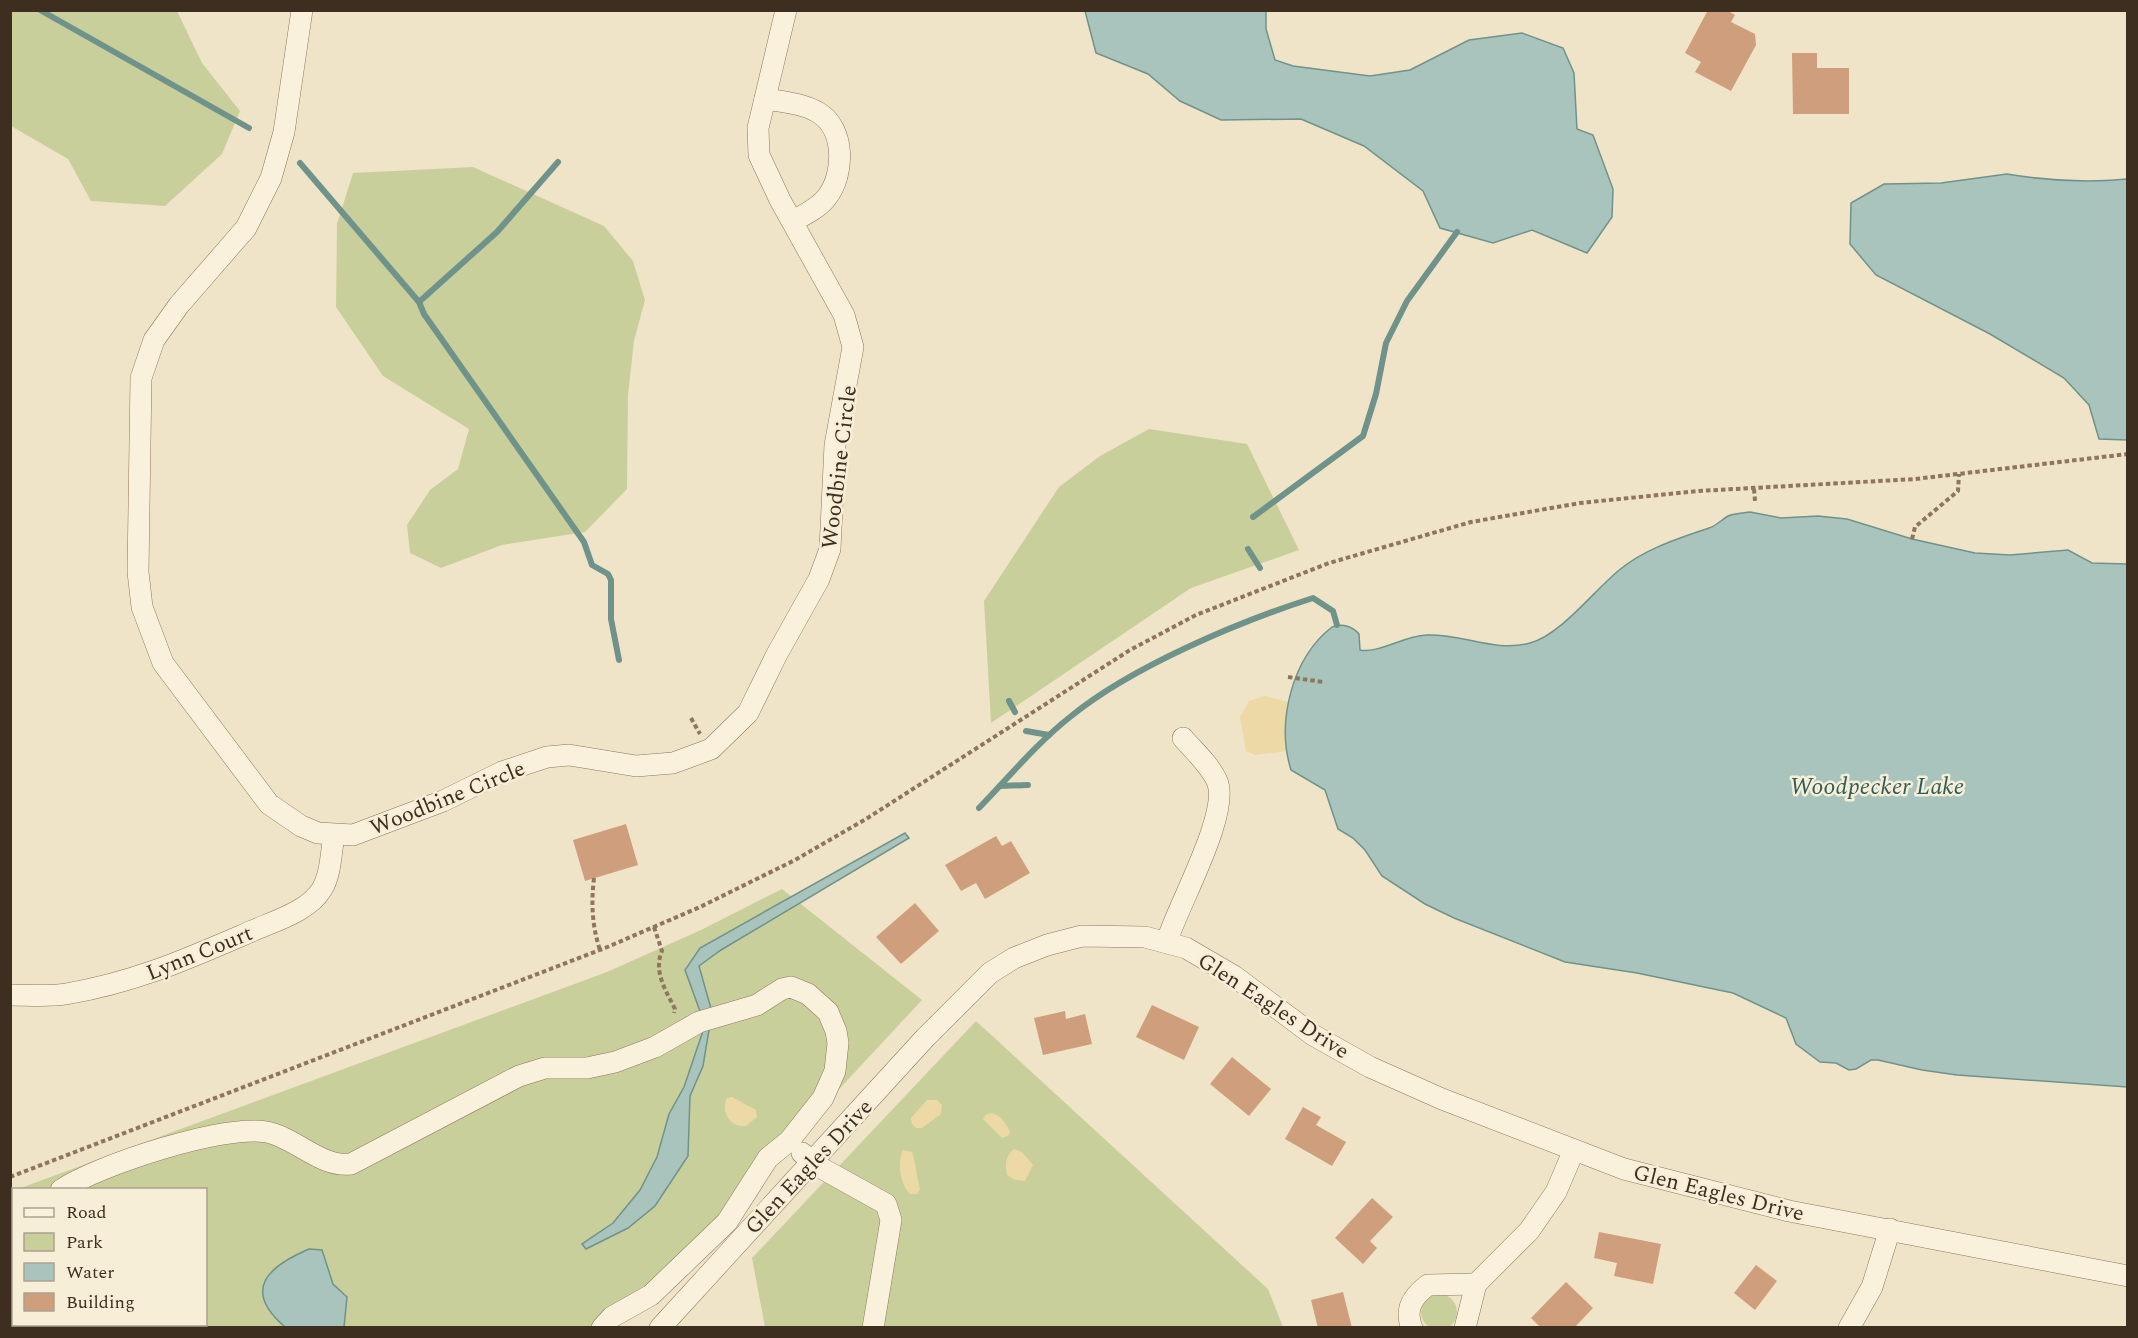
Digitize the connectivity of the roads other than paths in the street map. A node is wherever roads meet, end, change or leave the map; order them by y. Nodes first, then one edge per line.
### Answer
1 (302, 10) edge
2 (786, 10) edge
3 (765, 99) junction
4 (793, 221) junction
5 (1183, 738) dead end
6 (334, 835) junction
7 (1167, 941) junction
8 (10, 996) edge
9 (789, 1141) junction
10 (1574, 1150) junction
11 (812, 1161) junction
12 (66, 1188) edge
13 (1890, 1229) junction
14 (2127, 1276) edge
15 (1476, 1284) junction
16 (602, 1328) edge
17 (660, 1328) edge
18 (873, 1328) edge
19 (1412, 1328) edge
20 (1465, 1328) edge
21 (1849, 1328) edge

1 - 6 street, Woodbine Circle
2 - 3 street, Woodbine Circle
3 - 4 street, Woodbine Circle
3 - 4 street
4 - 6 street, Woodbine Circle
5 - 7 street
6 - 8 street, Lynn Court
7 - 10 street, Glen Eagles Drive
7 - 11 street, Glen Eagles Drive
9 - 11 street
9 - 12 street
9 - 16 street
10 - 13 street, Glen Eagles Drive
10 - 15 street
11 - 17 street, Glen Eagles Drive
11 - 18 street
13 - 14 street, Glen Eagles Drive
13 - 21 street
15 - 19 street
15 - 20 street

